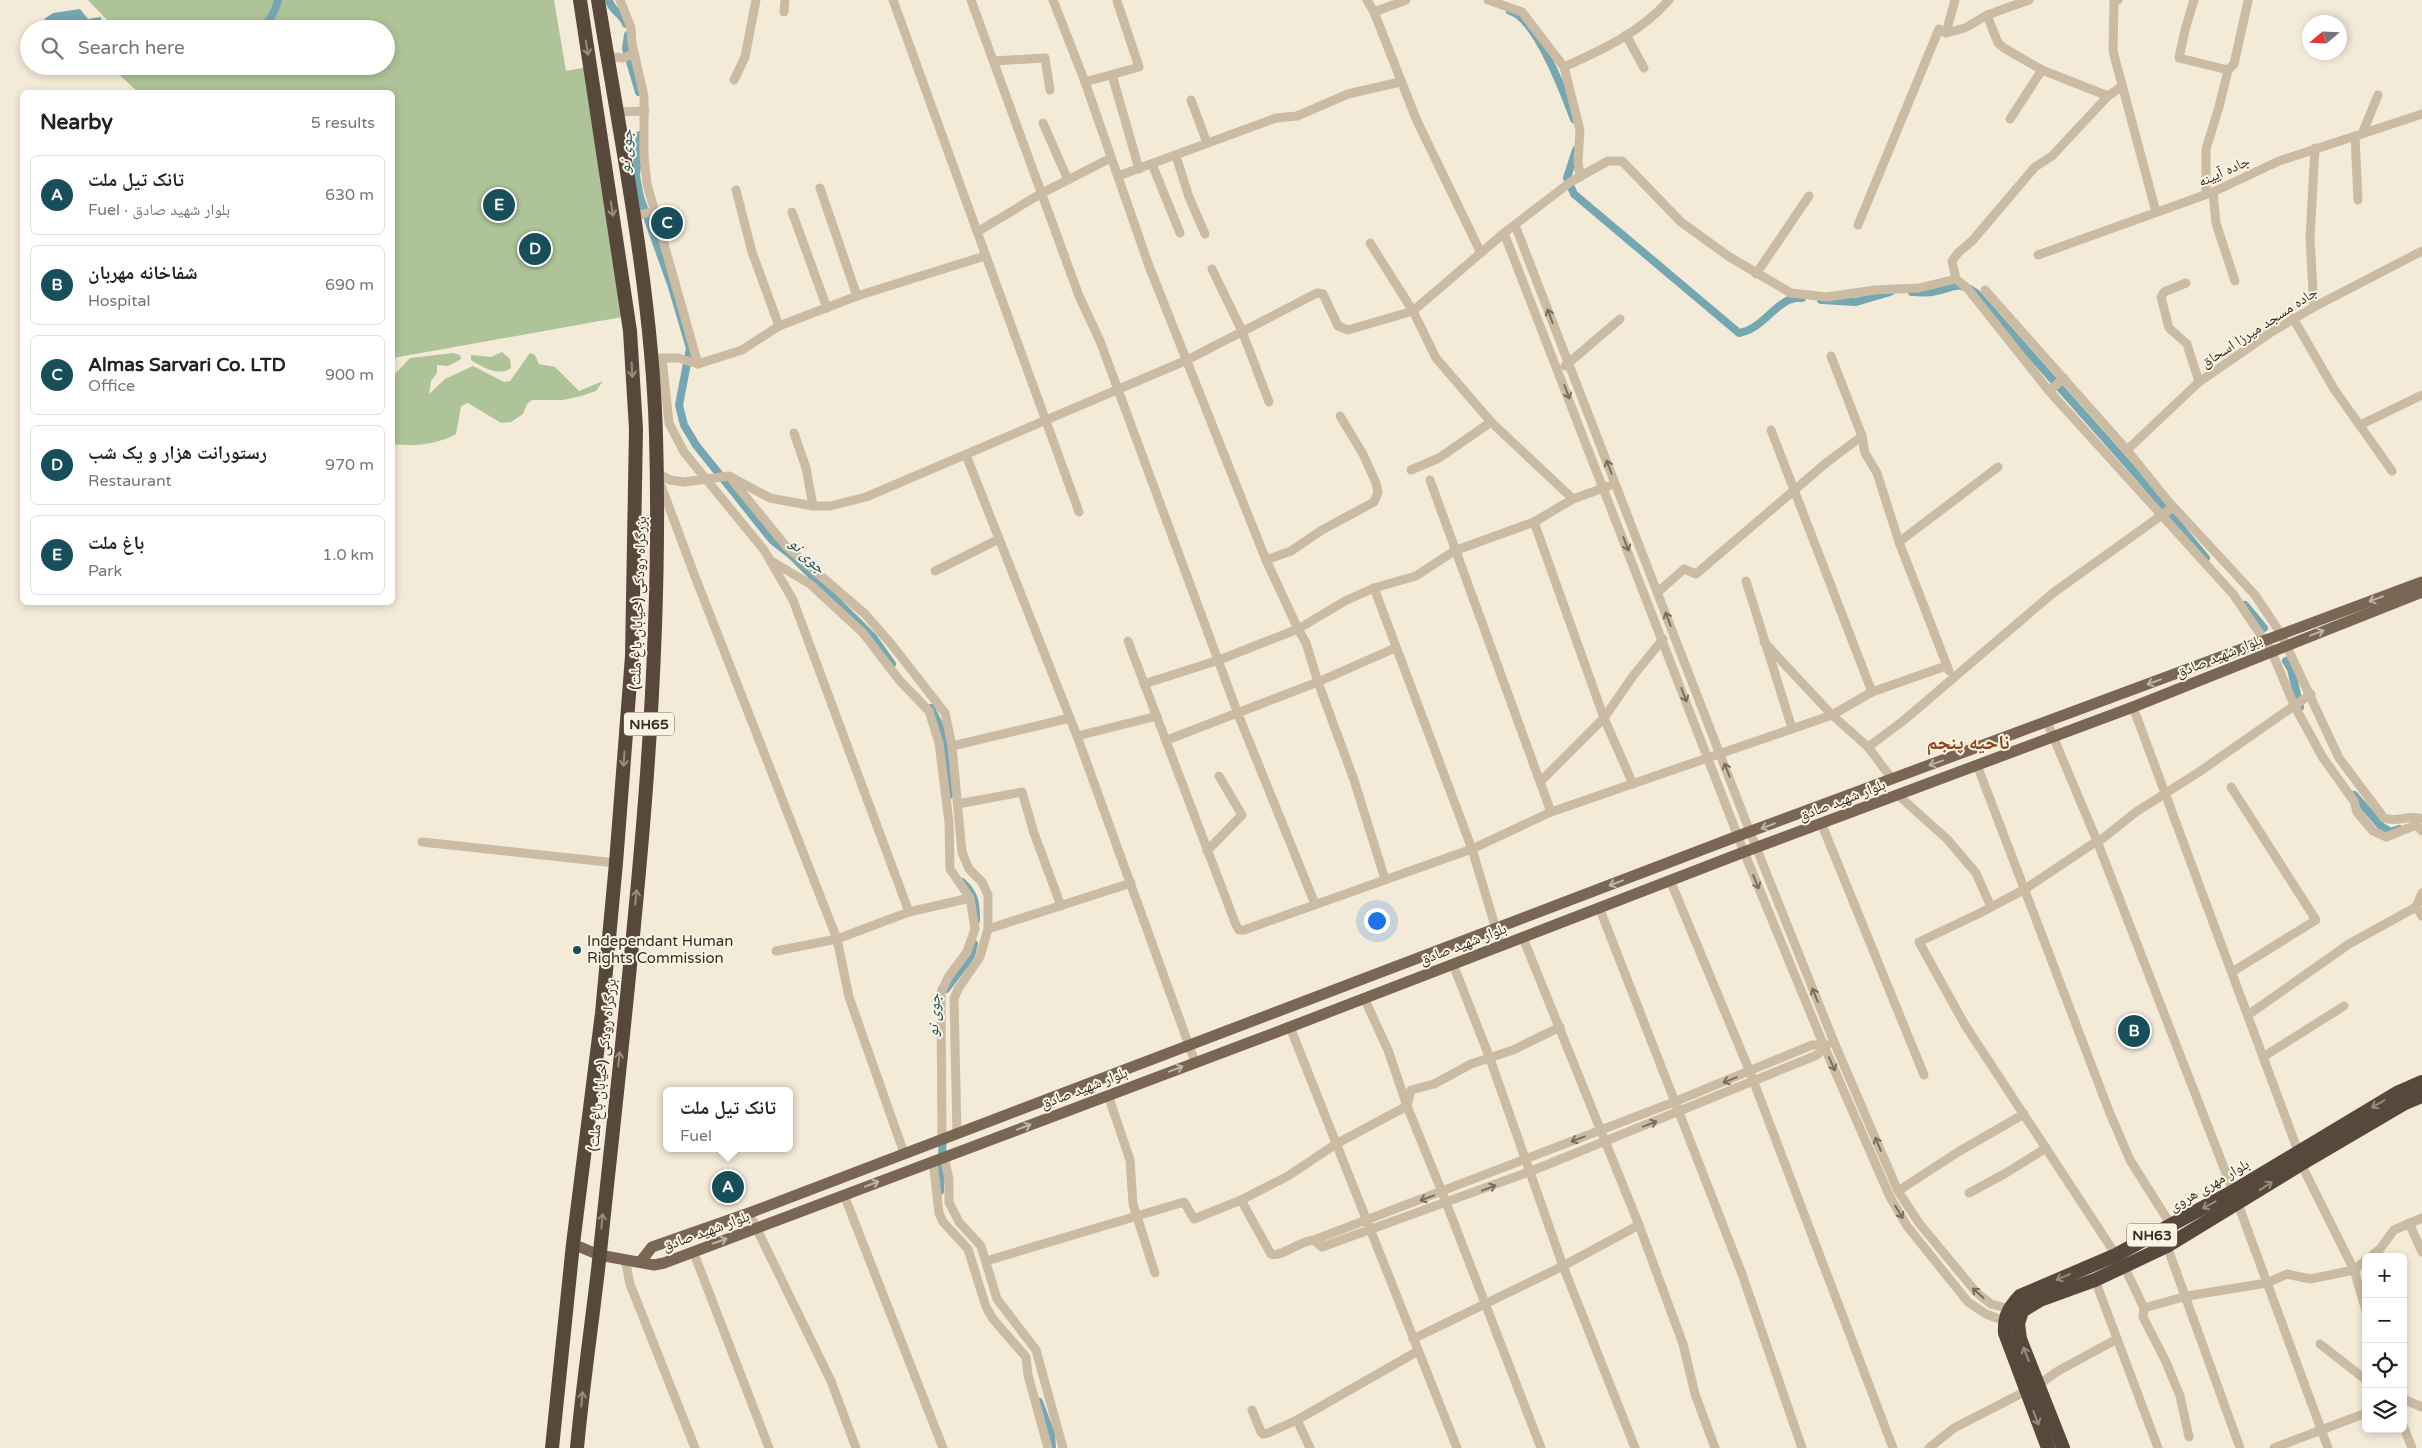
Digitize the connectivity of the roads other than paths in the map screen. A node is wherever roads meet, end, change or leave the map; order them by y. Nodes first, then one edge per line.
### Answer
1 (580, 0) edge
2 (598, 0) edge
3 (620, 0) edge
4 (756, 0) edge
5 (785, 0) edge
6 (893, 0) edge
7 (971, 0) edge
8 (1053, 0) edge
9 (1366, 0) edge
10 (1406, 0) edge
11 (1488, 0) edge
12 (1669, 0) edge
13 (1956, 0) edge
14 (2029, 0) edge
15 (2118, 0) edge
16 (2194, 0) edge
17 (1117, 1) edge
18 (2248, 1) edge
19 (784, 12) dead end
20 (1374, 12) junction
21 (1987, 15) junction
22 (1943, 31) junction
23 (1626, 35) junction
24 (629, 55) junction
25 (607, 56) junction
26 (994, 61) junction
27 (1564, 67) junction
28 (1644, 68) dead end
29 (2042, 70) junction
30 (2228, 70) junction
31 (1112, 75) junction
32 (734, 80) dead end
33 (1085, 82) junction
34 (1400, 82) junction
35 (2121, 87) junction
36 (1050, 90) dead end
37 (2378, 95) dead end
38 (2108, 96) junction
39 (1191, 100) dead end
40 (641, 111) junction
41 (616, 112) junction
42 (2422, 114) edge
43 (2010, 118) dead end
44 (1043, 123) dead end
45 (2358, 135) junction
46 (1207, 143) junction
47 (2315, 148) junction
48 (1176, 156) junction
49 (1110, 158) junction
50 (1152, 164) junction
51 (1139, 169) junction
52 (1118, 176) junction
53 (1576, 179) junction
54 (1068, 180) junction
55 (820, 188) dead end
56 (736, 190) dead end
57 (2210, 193) junction
58 (1042, 194) junction
59 (1809, 196) dead end
60 (2358, 200) dead end
61 (792, 212) dead end
62 (2156, 212) junction
63 (643, 214) junction
64 (1515, 225) junction
65 (1858, 225) dead end
66 (977, 232) junction
67 (1180, 233) dead end
68 (1504, 233) junction
69 (1205, 234) dead end
70 (1370, 243) dead end
71 (2422, 252) edge
72 (1480, 253) junction
73 (2038, 255) dead end
74 (985, 256) junction
75 (1212, 269) dead end
76 (1756, 274) junction
77 (1956, 280) junction
78 (2235, 281) dead end
79 (2186, 283) dead end
80 (1985, 290) dead end
81 (857, 296) junction
82 (2314, 307) junction
83 (827, 308) junction
84 (1413, 311) junction
85 (2293, 318) junction
86 (1620, 320) dead end
87 (779, 326) junction
88 (1242, 331) junction
89 (1832, 356) dead end
90 (657, 358) junction
91 (1187, 360) junction
92 (693, 363) junction
93 (1569, 364) junction
94 (1558, 369) junction
95 (2064, 378) junction
96 (2199, 382) junction
97 (1118, 389) junction
98 (2049, 391) junction
99 (2422, 395) edge
100 (1269, 402) dead end
101 (1340, 416) dead end
102 (1045, 422) junction
103 (1491, 422) junction
104 (2360, 425) junction
105 (1771, 430) dead end
106 (794, 433) dead end
107 (1862, 436) junction
108 (2126, 450) junction
109 (966, 455) junction
110 (1998, 467) dead end
111 (1411, 470) dead end
112 (2392, 471) dead end
113 (657, 473) junction
114 (729, 476) junction
115 (708, 480) junction
116 (1430, 480) dead end
117 (1615, 483) junction
118 (1604, 488) junction
119 (1793, 491) junction
120 (1573, 500) junction
121 (813, 506) junction
122 (2172, 507) junction
123 (1078, 512) dead end
124 (2162, 515) junction
125 (1534, 522) junction
126 (999, 539) junction
127 (1899, 542) junction
128 (1454, 551) junction
129 (1266, 560) junction
130 (773, 562) junction
131 (935, 571) dead end
132 (1746, 581) dead end
133 (2422, 582) edge
134 (1374, 588) junction
135 (1658, 592) junction
136 (2422, 592) edge
137 (1298, 629) junction
138 (1663, 639) junction
139 (2284, 640) junction
140 (1128, 641) dead end
141 (1764, 642) junction
142 (2269, 645) junction
143 (1395, 648) junction
144 (1219, 660) junction
145 (1946, 666) junction
146 (1952, 678) junction
147 (1318, 682) junction
148 (1144, 684) junction
149 (1872, 692) junction
150 (2301, 701) junction
151 (2134, 707) junction
152 (1238, 714) junction
153 (1832, 715) junction
154 (1157, 716) junction
155 (1070, 718) junction
156 (1604, 718) junction
157 (2046, 722) junction
158 (1792, 728) junction
159 (1077, 736) junction
160 (2052, 737) junction
161 (1167, 740) junction
162 (952, 746) junction
163 (1868, 747) junction
164 (1721, 754) junction
165 (1708, 758) junction
166 (1977, 765) junction
167 (1219, 776) dead end
168 (1892, 779) junction
169 (1542, 781) junction
170 (1633, 784) junction
171 (2231, 787) dead end
172 (2166, 794) junction
173 (1898, 795) junction
174 (958, 804) junction
175 (1551, 812) junction
176 (2422, 819) edge
177 (1822, 825) junction
178 (2422, 831) edge
179 (1750, 832) junction
180 (1738, 836) junction
181 (422, 842) dead end
182 (2097, 842) junction
183 (1756, 848) junction
184 (1472, 849) junction
185 (1207, 851) junction
186 (1744, 852) junction
187 (616, 863) junction
188 (1385, 879) junction
189 (1670, 880) junction
190 (1130, 883) junction
191 (2025, 889) junction
192 (2422, 893) edge
193 (970, 898) junction
194 (1315, 904) junction
195 (1061, 906) junction
196 (1599, 907) junction
197 (2416, 907) junction
198 (1991, 908) junction
199 (909, 912) junction
200 (2422, 916) edge
201 (988, 929) junction
202 (1495, 929) junction
203 (1523, 938) junction
204 (837, 939) junction
205 (1501, 946) junction
206 (776, 950) dead end
207 (1453, 964) junction
208 (2232, 972) junction
209 (1364, 998) junction
210 (2344, 1006) dead end
211 (2248, 1015) junction
212 (1290, 1027) junction
213 (1560, 1027) junction
214 (1834, 1042) junction
215 (1190, 1045) junction
216 (1824, 1046) junction
217 (1489, 1056) junction
218 (2263, 1056) junction
219 (1195, 1062) junction
220 (1750, 1072) junction
221 (1924, 1075) dead end
222 (1754, 1082) junction
223 (2422, 1082) edge
224 (1108, 1095) junction
225 (2422, 1096) edge
226 (1674, 1102) junction
227 (1407, 1106) junction
228 (1678, 1113) junction
229 (2024, 1114) junction
230 (1601, 1130) junction
231 (956, 1134) junction
232 (942, 1139) junction
233 (1605, 1141) junction
234 (1336, 1144) junction
235 (2046, 1148) junction
236 (904, 1154) junction
237 (2299, 1157) junction
238 (939, 1159) junction
239 (1525, 1160) junction
240 (1529, 1172) junction
241 (1898, 1191) junction
242 (1442, 1192) junction
243 (1969, 1192) dead end
244 (844, 1195) junction
245 (2235, 1198) junction
246 (1241, 1200) junction
247 (1447, 1203) junction
248 (749, 1213) junction
249 (1137, 1218) junction
250 (2422, 1218) edge
251 (1367, 1220) junction
252 (2410, 1223) junction
253 (1638, 1225) junction
254 (2171, 1225) junction
255 (755, 1229) junction
256 (1371, 1231) junction
257 (1314, 1240) junction
258 (573, 1244) junction
259 (2167, 1246) junction
260 (693, 1251) junction
261 (2422, 1252) edge
262 (2375, 1253) edge
263 (599, 1254) junction
264 (625, 1258) junction
265 (2120, 1260) junction
266 (641, 1261) junction
267 (986, 1262) junction
268 (2362, 1263) edge
269 (1564, 1266) junction
270 (2354, 1270) junction
271 (1155, 1274) dead end
272 (2095, 1280) junction
273 (2267, 1283) junction
274 (2187, 1296) junction
275 (2362, 1298) edge
276 (1486, 1302) junction
277 (2144, 1308) junction
278 (2013, 1316) junction
279 (1414, 1339) junction
280 (2118, 1339) junction
281 (2320, 1344) dead end
282 (1418, 1351) junction
283 (2362, 1377) edge
284 (2032, 1388) junction
285 (2407, 1401) edge
286 (2422, 1407) edge
287 (1252, 1410) dead end
288 (2362, 1414) edge
289 (1298, 1420) junction
290 (2321, 1429) junction
291 (2406, 1433) edge
292 (2188, 1437) dead end
293 (552, 1448) edge
294 (577, 1448) edge
295 (694, 1448) edge
296 (769, 1448) edge
297 (856, 1448) edge
298 (943, 1448) edge
299 (1048, 1448) edge
300 (1063, 1448) edge
301 (1310, 1448) edge
302 (1456, 1448) edge
303 (1540, 1448) edge
304 (1635, 1448) edge
305 (1715, 1448) edge
306 (1802, 1448) edge
307 (1893, 1448) edge
308 (1929, 1448) edge
309 (2048, 1448) edge
310 (2063, 1448) edge
311 (2158, 1448) edge
312 (2240, 1448) edge
313 (2274, 1448) edge
314 (2328, 1448) edge
315 (2412, 1448) edge

1 -> 187 highway, بزرگراه رودکی (خیابان باغ ملت)
2 - 25 highway, بزرگراه رودکی (خیابان باغ ملت) / NH65
3 - 24 street
4 - 32 street
5 - 19 street
6 - 66 street
7 - 26 street
8 - 33 street
9 - 20 street
10 - 20 street
11 - 27 street
12 - 23 street
13 - 22 street
14 - 21 street
15 - 35 street
16 - 30 street
17 - 31 street
18 - 30 street
20 - 34 street
21 - 22 street
21 - 29 street
22 - 65 street
23 - 27 street
23 - 28 street
24 - 25 street
24 - 40 street
25 - 41 highway, بزرگراه رودکی (خیابان باغ ملت) / NH65
26 - 36 street
26 - 58 street
27 - 53 street
29 - 38 street
29 - 43 street
30 - 57 street
31 - 33 street
31 - 51 street
33 - 49 street
34 - 46 street
34 - 72 street
35 - 38 street
35 - 62 street
37 - 45 street
38 - 77 street
39 - 46 street
40 - 41 street
40 - 63 street
41 - 63 highway, بزرگراه رودکی (خیابان باغ ملت) / NH65
42 - 45 street, جاده آیینه
44 - 54 street
45 - 47 street, جاده آیینه
45 - 60 street
46 - 48 street
47 - 57 street, جاده آیینه
47 - 82 street
48 - 50 street
48 - 69 street
49 - 52 street
49 - 54 street
50 - 51 street
50 - 67 street
51 - 52 street
52 - 91 street
53 - 64 street
53 - 76 street
54 - 58 street
55 - 81 street
56 - 87 street
57 - 62 street, جاده آیینه
57 - 78 street
58 - 66 street
58 - 97 street
59 - 76 street
61 - 83 street
62 - 73 street, جاده آیینه
63 - 90 highway, بزرگراه رودکی (خیابان باغ ملت) / NH65
63 - 92 street
64 - 68 street
93 -> 64 street
66 - 74 street
68 - 72 street
68 - 94 street
70 - 84 street
71 - 82 street, جاده مسجد ميرزا اسحاق
72 - 84 street
74 - 81 street
74 - 102 street
75 - 88 street
76 - 77 street
77 - 98 street
79 - 96 street
80 - 95 street
81 - 83 street
82 - 85 street, جاده مسجد ميرزا اسحاق
83 - 87 street
84 - 88 street
84 - 103 street
85 - 96 street, جاده مسجد ميرزا اسحاق
85 - 104 street
86 - 93 street
87 - 92 street
88 - 91 street
88 - 100 street
89 - 107 street
90 - 92 street
90 - 113 highway, بزرگراه رودکی (خیابان باغ ملت) / NH65
90 - 115 street
91 - 97 street
91 - 129 street
93 - 94 street
117 -> 93 street
94 -> 118 street
95 - 98 street
95 - 108 street
96 - 108 street, جاده مسجد ميرزا اسحاق
97 - 102 street
97 - 144 street
98 - 124 street
99 - 104 street
101 - 129 street
102 - 109 street
102 - 123 street
103 - 111 street
103 - 120 street
104 - 112 street
105 - 119 street
106 - 121 street
107 - 119 street
107 - 127 street
108 - 122 street
109 - 121 street
109 - 126 street
110 - 127 street
113 - 115 street
113 - 204 street
263 -> 113 highway, بزرگراه رودکی (خیابان باغ ملت) / NH65
114 - 115 street
114 - 121 street
114 - 162 street
115 - 130 street
116 - 128 street
117 - 118 street
117 - 135 street
118 - 120 street
118 -> 138 street
119 - 135 street
119 - 149 street
120 - 125 street
122 - 124 street
122 - 139 street
124 - 142 street
124 - 146 street
125 - 128 street
125 - 156 street
126 - 131 street
126 - 155 street
127 - 145 street
128 - 134 street
128 - 169 street
129 - 137 street
130 - 193 street
130 - 199 street
132 - 141 street
133 -> 139 main road, بلوار شهید صادق
134 - 137 street
134 - 143 street
164 -> 135 street
139 -> 136 main road, بلوار شهید صادق
137 - 144 street
137 - 147 street
138 - 156 street
138 -> 165 street
139 - 142 main road, بلوار شهید صادق
139 - 150 street
140 - 148 street
141 - 153 street
141 - 158 street
142 - 150 street
142 - 151 main road, بلوار شهید صادق
142 -> 157 main road, بلوار شهید صادق
143 - 147 street
143 - 184 street
144 - 148 street
144 - 152 street
145 - 146 street
145 - 149 street
146 - 163 street
147 - 152 street
147 - 188 street
148 - 154 street
149 - 153 street
150 - 172 street
150 - 176 street
150 - 178 street
151 - 160 main road, بلوار شهید صادق
151 - 172 street
152 - 161 street
152 - 194 street
153 - 158 street
153 - 163 street
154 - 159 street
154 - 161 street
155 - 159 street
155 - 162 street
156 - 169 street
156 - 170 street
157 - 160 street
157 -> 168 main road, بلوار شهید صادق
158 - 164 street
159 - 190 street
160 - 166 main road, بلوار شهید صادق
160 - 182 street
161 - 185 street
162 - 174 street
163 - 168 street
164 - 165 street
179 -> 164 street
165 - 170 street
165 - 180 street
166 - 173 main road, بلوار شهید صادق
166 - 191 street
167 - 185 street
168 -> 179 main road, بلوار شهید صادق
169 - 175 street
170 - 175 street
171 - 208 street
172 - 182 street
172 - 208 street
173 - 177 main road, بلوار شهید صادق
173 - 198 street
174 - 195 street
174 - 201 street
175 - 184 street
177 - 183 main road, بلوار شهید صادق
177 - 221 street
179 - 180 main road, بلوار شهید صادق
179 - 183 street
180 - 186 street
180 -> 202 main road, بلوار شهید صادق
181 - 187 street
182 - 191 street
182 - 245 street
183 - 186 main road, بلوار شهید صادق
214 -> 183 street
184 - 188 street
184 - 202 street
185 - 194 street
186 - 189 main road, بلوار شهید صادق
186 -> 216 street
187 - 258 highway, بزرگراه رودکی (خیابان باغ ملت)
188 - 194 street
189 - 196 main road, بلوار شهید صادق
189 - 220 street
190 - 195 street
190 - 215 street
191 - 198 street
191 - 254 street
192 - 197 street
193 - 199 street
193 - 232 street
195 - 201 street
196 - 203 main road, بلوار شهید صادق
196 - 226 street
197 - 200 street
197 - 211 street
198 - 229 street
199 - 204 street
201 - 231 street
202 - 205 street
202 - 215 main road, بلوار شهید صادق
203 - 205 main road, بلوار شهید صادق
203 - 213 street
204 - 206 street
204 - 236 street
205 - 207 main road, بلوار شهید صادق
207 - 209 main road, بلوار شهید صادق
207 - 217 street
208 - 211 street
209 - 212 main road, بلوار شهید صادق
209 - 227 street
210 - 218 street
211 - 218 street
212 - 219 main road, بلوار شهید صادق
212 - 234 street
213 - 217 street
213 - 230 street
214 - 216 street
241 -> 214 street
215 - 219 street
215 - 231 main road, بلوار شهید صادق
216 - 220 street
216 - 222 street
216 -> 278 street
217 - 227 street
217 - 239 street
218 - 237 street
224 -> 219 main road, بلوار شهید صادق
220 - 222 street
220 -> 226 street
222 - 228 street
222 - 307 street
223 -> 237 highway, بلوار مهری هروی / NH63
238 -> 224 main road, بلوار شهید صادق
224 - 249 street
225 - 237 highway, بلوار مهری هروی / NH63
226 - 228 street
226 - 230 street
227 - 234 street
227 - 242 street
233 -> 228 street
228 - 306 street
229 - 235 street
229 - 241 street
230 - 233 street
230 -> 239 street
231 - 232 main road, بلوار شهید صادق
232 - 236 main road, بلوار شهید صادق
233 - 240 street
233 - 253 street
234 - 246 street
234 - 251 street
235 - 243 street
235 - 265 street
236 - 248 main road, بلوار شهید صادق
237 - 245 highway, بلوار مهری هروی / NH63
237 - 270 street
244 -> 238 main road, بلوار شهید صادق
238 - 267 street
238 - 299 street
239 - 240 street
239 - 242 street
247 -> 240 street
240 - 269 street
278 -> 241 street
242 - 247 street
242 -> 251 street
244 - 255 main road, بلوار شهید صادق
244 - 298 street
245 -> 254 highway, بلوار مهری هروی / NH63
245 - 259 highway, بلوار مهری هروی / NH63
245 - 273 street
246 - 249 street
246 - 257 street
247 - 256 street
247 - 276 street
248 - 255 street
248 - 266 main road, بلوار شهید صادق
249 - 267 street
249 - 271 street
250 - 252 street
251 - 256 street
251 - 257 street
252 - 261 street
252 - 262 street
253 - 269 street
253 - 305 street
254 - 265 highway, بلوار مهری هروی / NH63
260 -> 255 main road, بلوار شهید صادق
255 - 297 street
256 - 257 street
256 - 279 street
258 - 263 main road
258 - 293 highway, بزرگراه رودکی (خیابان باغ ملت)
259 - 265 highway, بلوار مهری هروی / NH63
259 - 274 street
260 - 266 main road, بلوار شهید صادق
260 - 296 street
263 - 264 main road
294 -> 263 highway, بزرگراه رودکی (خیابان باغ ملت) / NH65
264 - 266 main road
264 - 295 street
265 - 272 highway, بلوار مهری هروی / NH63
265 - 277 street
265 -> 278 highway, بلوار مهری هروی / NH63
267 - 300 street
268 - 270 street
269 - 276 street
269 - 304 street
270 - 273 street
270 - 275 street
272 - 278 highway, بلوار مهری هروی / NH63
272 - 280 street
273 - 274 street
273 - 290 street
274 - 277 street
274 - 312 street
276 - 279 street
276 - 303 street
277 - 292 street
278 - 284 highway
279 - 282 street
280 - 284 street
280 - 311 street
281 - 283 street
282 - 289 street
282 - 302 street
284 - 308 street
284 -> 309 highway
284 - 310 highway
285 - 286 street
287 - 289 street
288 - 290 street
289 - 301 street
290 - 313 street
290 - 314 street
291 - 315 street

